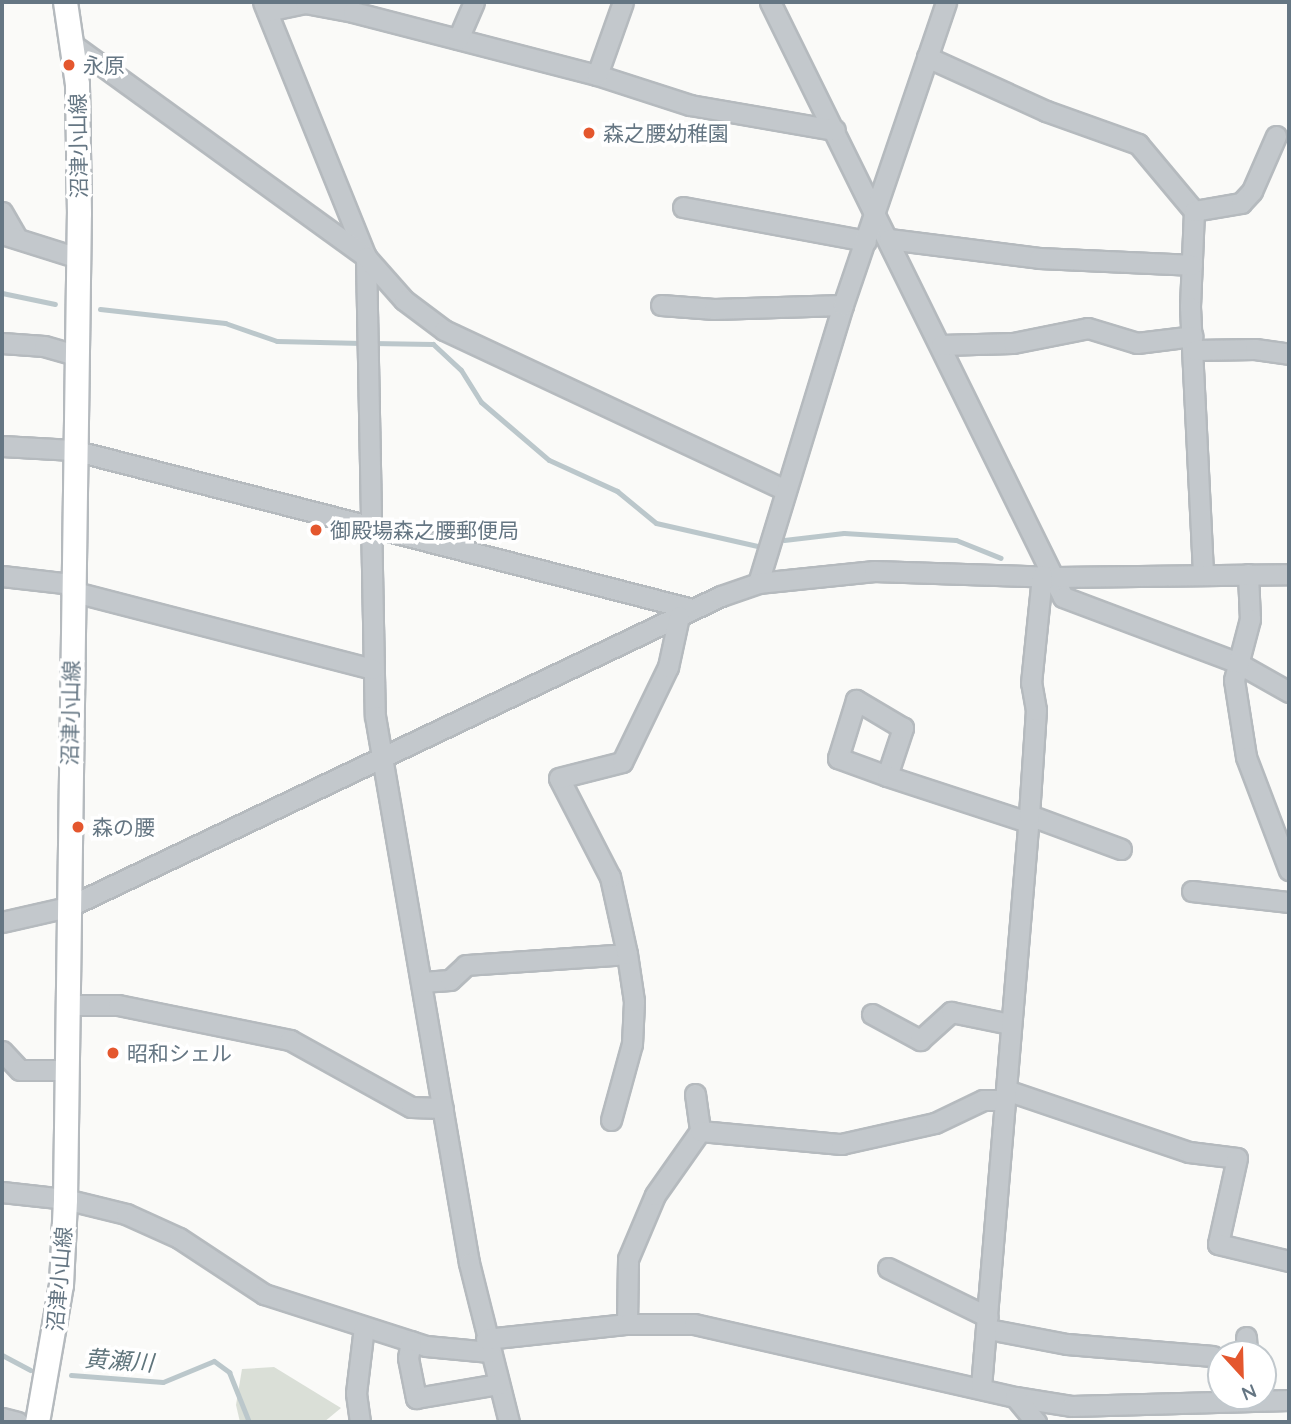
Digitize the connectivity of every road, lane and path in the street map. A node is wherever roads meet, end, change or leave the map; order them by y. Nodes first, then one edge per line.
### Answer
1 (65, 2) edge
2 (474, 2) edge
3 (623, 2) edge
4 (770, 2) edge
5 (946, 2) edge
6 (265, 6) edge
7 (353, 7) edge
8 (458, 39) junction
9 (72, 44) junction
10 (927, 57) junction
11 (597, 75) junction
12 (835, 130) junction
13 (1276, 136) dead end
14 (683, 207) dead end
15 (1194, 211) junction
16 (2, 212) edge
17 (876, 213) junction
18 (9, 236) edge
19 (889, 239) junction
20 (866, 241) junction
21 (366, 257) junction
22 (78, 258) junction
23 (1192, 265) junction
24 (661, 305) dead end
25 (843, 306) junction
26 (2, 343) edge
27 (1194, 343) junction
28 (941, 345) junction
29 (1289, 354) edge
30 (78, 356) junction
31 (2, 446) edge
32 (74, 450) junction
33 (784, 489) junction
34 (371, 527) junction
35 (1248, 574) junction
36 (1289, 574) edge
37 (1203, 575) junction
38 (2, 576) edge
39 (1050, 577) junction
40 (758, 583) junction
41 (71, 588) junction
42 (686, 612) junction
43 (1236, 662) junction
44 (372, 669) junction
45 (1289, 692) edge
46 (385, 760) junction
47 (887, 776) dead end
48 (1028, 818) junction
49 (1121, 849) dead end
50 (1289, 870) edge
51 (1192, 891) dead end
52 (1289, 902) edge
53 (68, 907) junction
54 (2, 922) edge
55 (627, 954) junction
56 (422, 982) junction
57 (67, 1005) junction
58 (872, 1014) dead end
59 (1010, 1024) junction
60 (2, 1051) edge
61 (67, 1070) junction
62 (695, 1094) dead end
63 (1005, 1095) junction
64 (443, 1108) junction
65 (611, 1120) dead end
66 (700, 1131) junction
67 (2, 1192) edge
68 (65, 1199) junction
69 (1289, 1261) edge
70 (888, 1268) dead end
71 (988, 1323) junction
72 (627, 1324) junction
73 (364, 1327) junction
74 (411, 1341) junction
75 (488, 1345) junction
76 (1207, 1356) edge
77 (499, 1384) junction
78 (981, 1387) junction
79 (1015, 1397) junction
80 (1207, 1400) edge
81 (2, 1418) edge
82 (18, 1422) edge
83 (37, 1422) edge
84 (360, 1422) edge
85 (509, 1422) edge
86 (1036, 1422) edge

1 - 9 main road, 沼津小山線
2 - 8 street
3 - 11 street
4 - 12 street
5 - 10 street
6 - 7 street
6 - 21 street
7 - 8 street
8 - 11 street
9 - 21 street
9 - 22 main road, 沼津小山線
10 - 15 street
10 - 17 street
11 - 12 street
12 - 17 street
13 - 15 street
14 - 20 street
15 - 23 street
16 - 18 street
17 - 19 street
17 - 20 street
18 - 22 street
19 - 23 street
19 - 28 street
20 - 25 street
21 - 33 street
21 - 34 street
22 - 30 main road, 沼津小山線
23 - 27 street
24 - 25 street
25 - 33 street
26 - 30 street
27 - 28 street
27 - 29 street
27 - 37 street
28 - 39 street
30 - 32 main road, 沼津小山線
31 - 32 street
32 - 34 street
32 - 41 main road, 沼津小山線
33 - 40 street
34 - 42 street
34 - 44 street
35 - 36 street
35 - 37 street
35 - 43 street
37 - 39 street
38 - 41 street
39 - 40 street
39 - 43 street
39 - 48 street
40 - 42 street
41 - 44 street
41 - 53 main road, 沼津小山線
42 - 46 street
42 - 55 street
43 - 45 street
43 - 50 street
44 - 46 street
46 - 53 street
46 - 56 street
47 - 48 street
48 - 49 street
48 - 59 street
51 - 52 street
53 - 54 street
53 - 57 main road, 沼津小山線
55 - 56 street
55 - 65 street
56 - 64 street
57 - 61 main road, 沼津小山線
57 - 64 street
58 - 59 street
59 - 63 street
60 - 61 street
61 - 68 main road, 沼津小山線
62 - 66 street
63 - 66 street
63 - 69 street
63 - 71 street
64 - 75 street
66 - 72 street
67 - 68 street
68 - 73 street
68 - 83 main road, 沼津小山線
70 - 71 street
71 - 76 street
71 - 78 street
72 - 75 street
72 - 78 street
73 - 74 street
73 - 84 street
74 - 75 street
74 - 77 street
75 - 77 street
77 - 85 street
78 - 79 street
79 - 80 street
79 - 86 street
81 - 82 street

